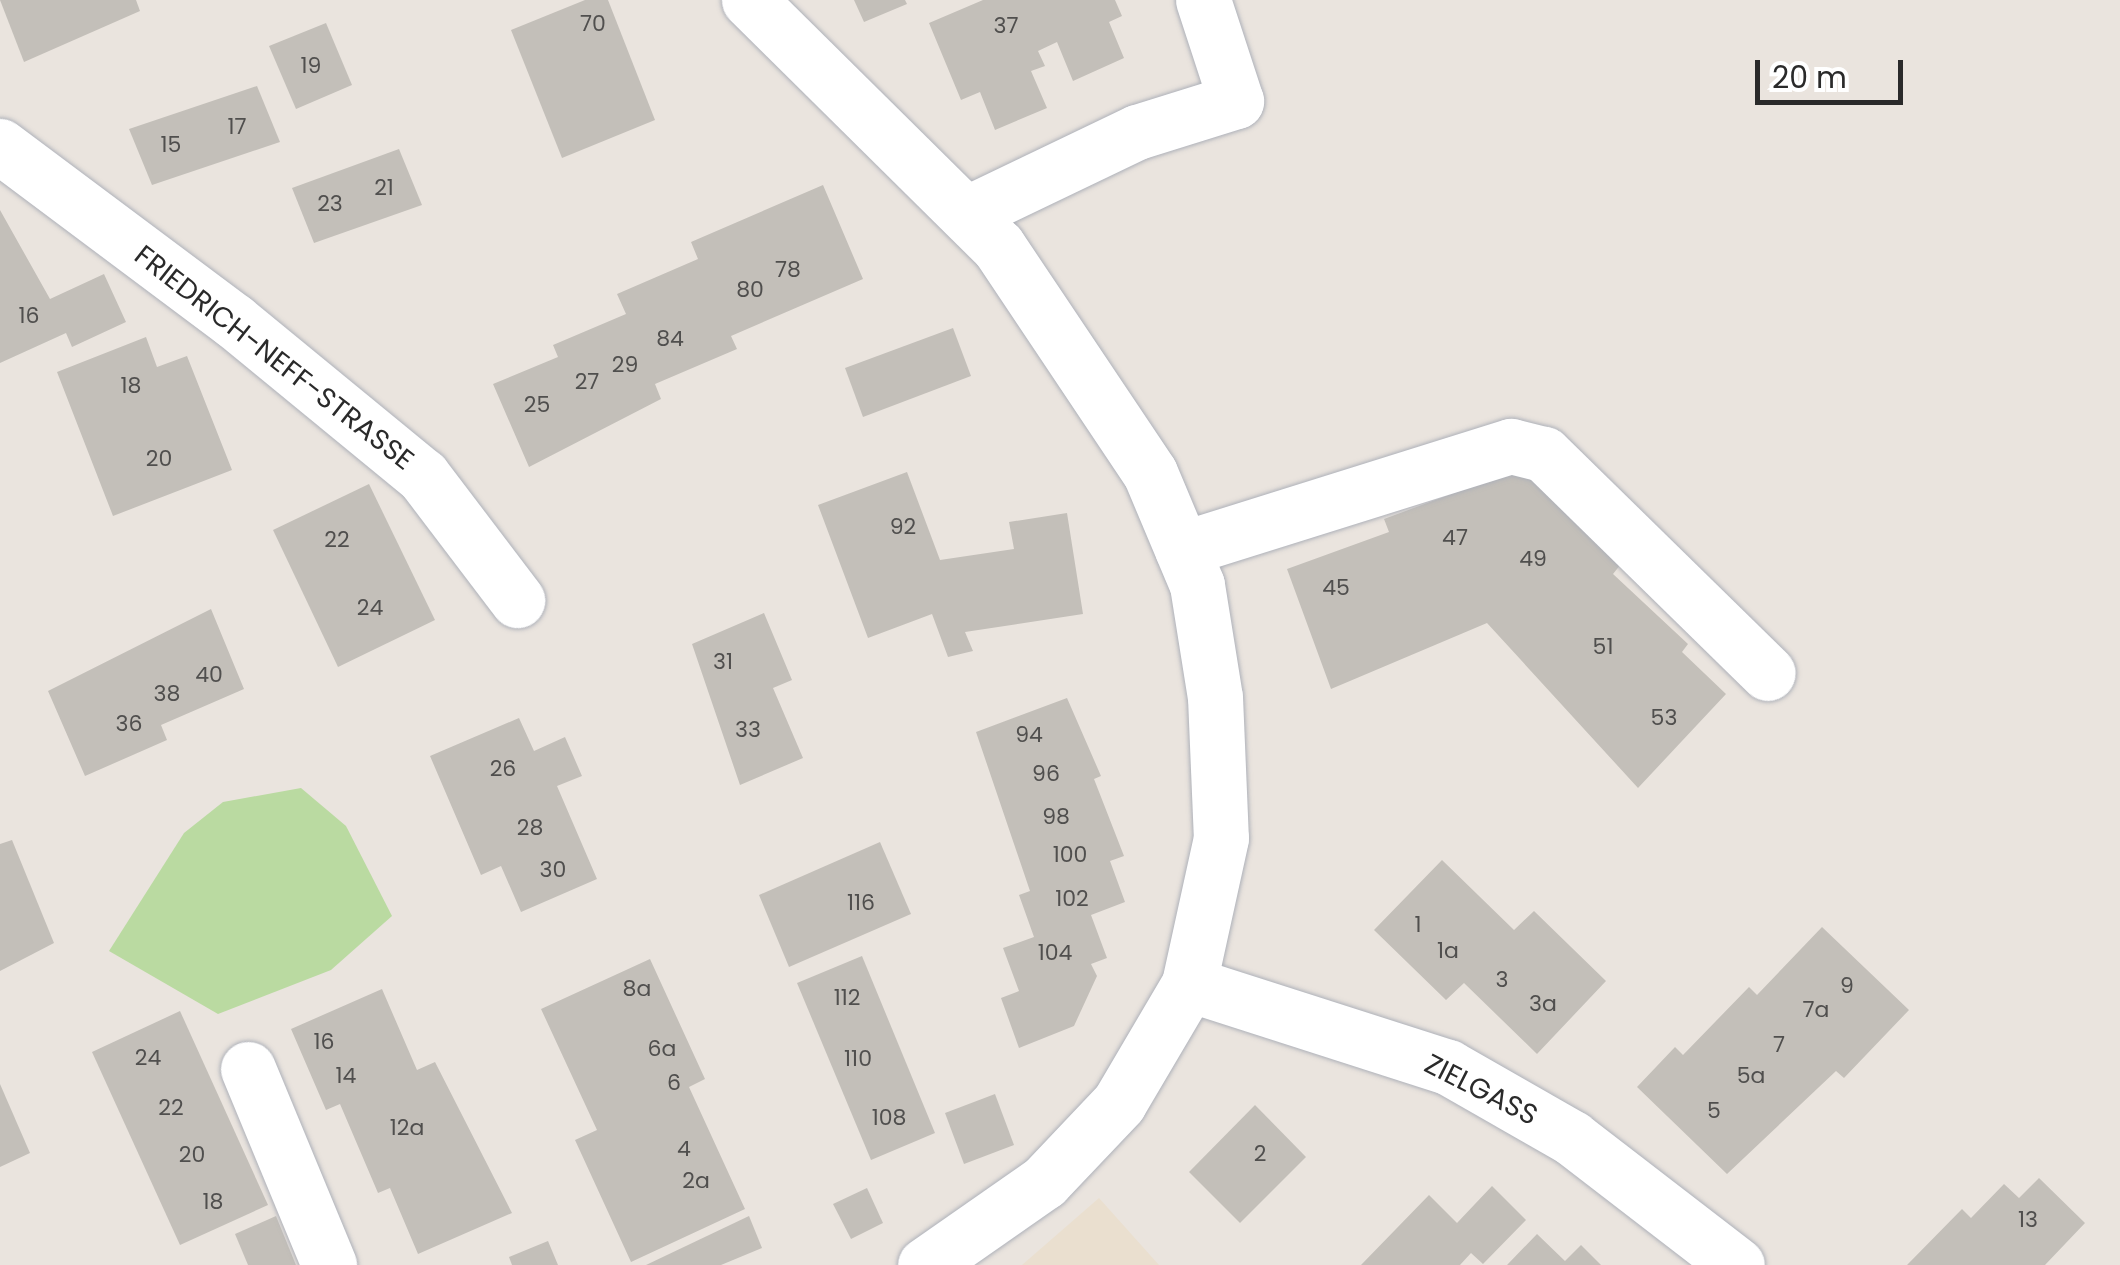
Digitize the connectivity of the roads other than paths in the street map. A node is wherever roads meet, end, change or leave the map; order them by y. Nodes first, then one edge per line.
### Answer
1 (748, 0) edge
2 (1203, 0) edge
3 (0, 146) edge
4 (970, 212) junction
5 (1182, 550) junction
6 (517, 600) dead end
7 (1768, 672) dead end
8 (1189, 984) junction
9 (248, 1069) dead end
10 (926, 1264) edge
11 (329, 1265) edge
12 (1738, 1265) edge

1 - 4 street
2 - 4 street
3 - 6 street, FRIEDRICH-NEFF-STRASSE
4 - 5 street
5 - 7 street
5 - 8 street
8 - 10 street
8 - 12 street, ZIELGASS
9 - 11 street

